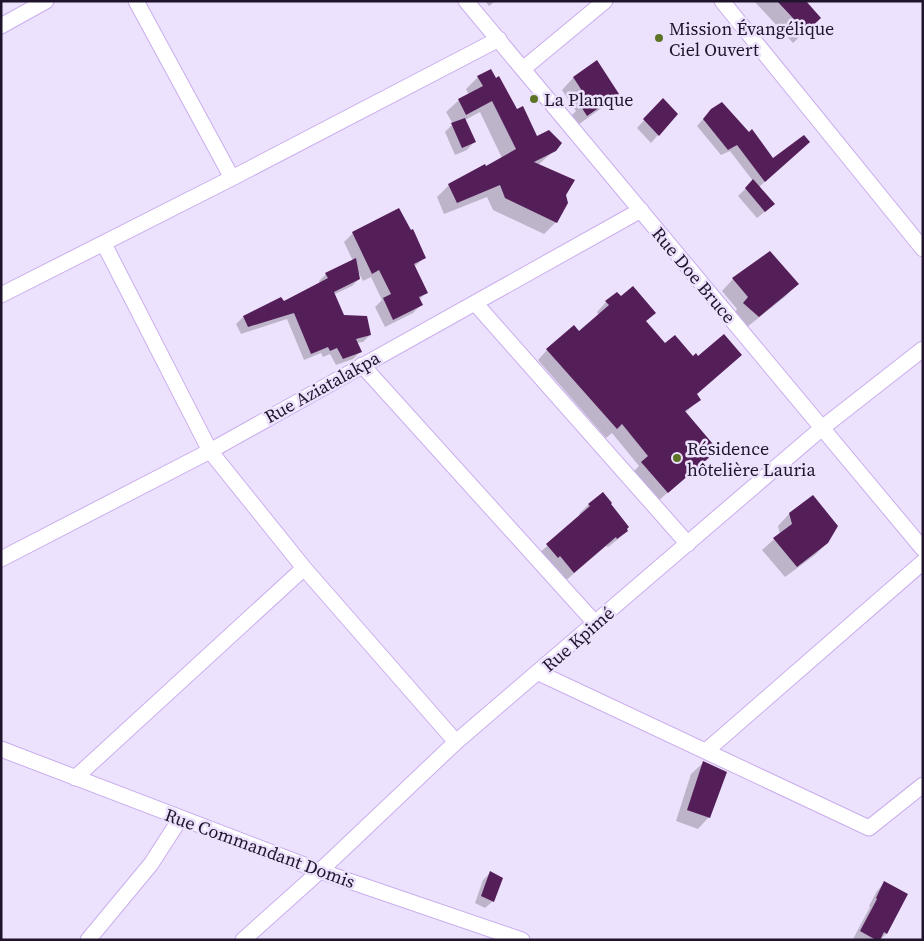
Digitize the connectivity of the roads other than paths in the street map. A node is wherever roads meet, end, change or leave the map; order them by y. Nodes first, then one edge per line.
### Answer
1 (46, 1) edge
2 (136, 1) edge
3 (466, 1) edge
4 (605, 1) edge
5 (722, 1) edge
6 (1, 26) edge
7 (499, 39) junction
8 (523, 69) junction
9 (232, 178) junction
10 (640, 210) junction
11 (104, 244) junction
12 (923, 249) edge
13 (1, 295) edge
14 (475, 303) junction
15 (923, 349) edge
16 (362, 365) junction
17 (822, 428) junction
18 (210, 451) junction
19 (688, 544) junction
20 (923, 549) edge
21 (1, 559) edge
22 (923, 562) edge
23 (304, 568) junction
24 (596, 624) junction
25 (539, 673) junction
26 (456, 742) junction
27 (1, 749) edge
28 (706, 751) junction
29 (75, 778) junction
30 (923, 785) edge
31 (180, 819) junction
32 (320, 871) junction
33 (88, 940) edge
34 (243, 940) edge
35 (522, 940) edge

1 - 6 street
2 - 9 street
3 - 7 street, Rue Doe Bruce
4 - 8 street
5 - 12 street
7 - 8 street, Rue Doe Bruce
7 - 9 street
8 - 10 street, Rue Doe Bruce
9 - 11 street
10 - 14 street, Rue Aziatalakpa
10 - 17 street, Rue Doe Bruce
11 - 13 street
11 - 18 street
14 - 16 street, Rue Aziatalakpa
14 - 19 street
15 - 17 street, Rue Kpimé
16 - 18 street, Rue Aziatalakpa
16 - 24 street
17 - 19 street, Rue Kpimé
17 - 20 street, Rue Doe Bruce
18 - 21 street, Rue Aziatalakpa
18 - 23 street
19 - 24 street, Rue Kpimé
22 - 28 street
23 - 26 street
23 - 29 street
24 - 25 street, Rue Kpimé
25 - 26 street, Rue Kpimé
25 - 28 street
26 - 32 street, Rue Kpimé
27 - 29 street, Rue Commandant Domis
28 - 30 street
29 - 31 street, Rue Commandant Domis
31 - 32 street, Rue Commandant Domis
31 - 33 street
32 - 34 street, Rue Kpimé
32 - 35 street, Rue Commandant Domis

